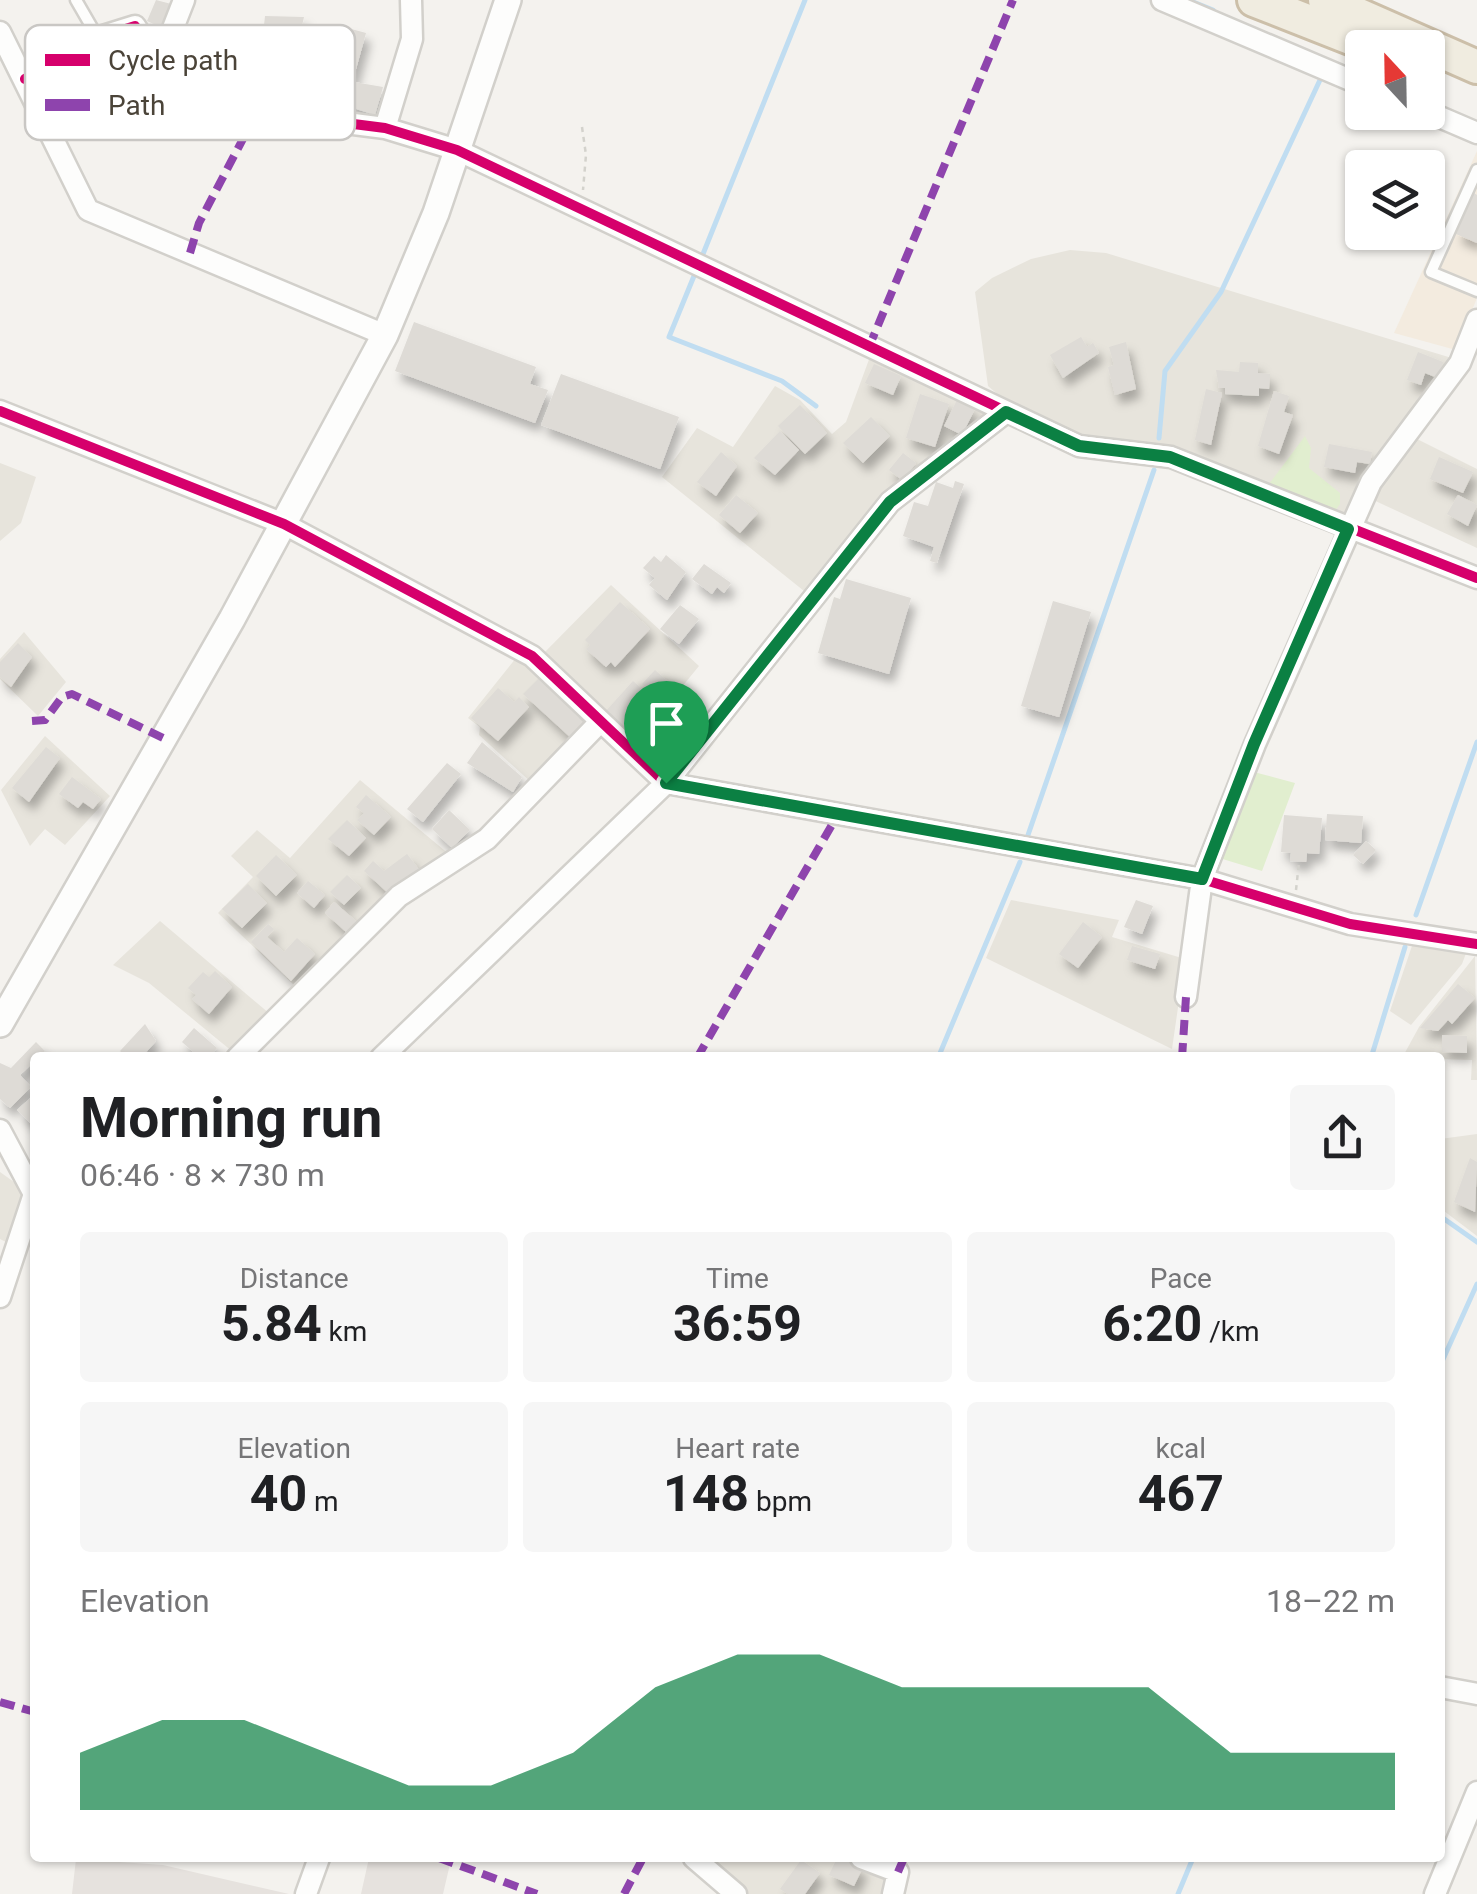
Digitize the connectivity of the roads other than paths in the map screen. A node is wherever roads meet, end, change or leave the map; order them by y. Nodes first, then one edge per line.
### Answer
1 (76, 0) edge
2 (184, 0) edge
3 (411, 0) edge
4 (508, 0) edge
5 (1162, 0) edge
6 (1254, 0) edge
7 (1270, 0) edge
8 (1325, 0) edge
9 (91, 25) edge
10 (174, 25) edge
11 (0, 32) edge
12 (1345, 33) edge
13 (1345, 35) edge
14 (1477, 67) edge
15 (1445, 75) edge
16 (1345, 77) edge
17 (25, 79) edge
18 (1477, 89) edge
19 (1445, 119) edge
20 (355, 124) edge
21 (385, 128) junction
22 (1477, 133) edge
23 (54, 140) edge
24 (457, 150) junction
25 (1477, 170) edge
26 (1477, 291) edge
27 (1477, 320) edge
28 (384, 335) junction
29 (0, 411) edge
30 (1006, 412) junction
31 (284, 524) junction
32 (1348, 529) junction
33 (1477, 578) edge
34 (599, 723) junction
35 (666, 783) junction
36 (1202, 879) junction
37 (1477, 944) edge
38 (1186, 997) dead end
39 (0, 1024) edge
40 (242, 1052) edge
41 (387, 1052) edge
42 (0, 1130) edge
43 (28, 1160) edge
44 (30, 1207) edge
45 (0, 1297) edge
46 (1445, 1688) edge
47 (1477, 1694) edge
48 (1477, 1792) edge
49 (318, 1862) edge
50 (699, 1862) edge
51 (872, 1862) edge
52 (306, 1894) edge
53 (736, 1894) edge
54 (894, 1894) edge
55 (1435, 1894) edge

1 - 9 lane
2 - 10 street
3 - 21 street
4 - 24 street
5 - 16 street
6 - 13 highway
7 - 12 highway
8 - 14 highway
11 - 17 street
15 - 18 highway
19 - 22 street
20 - 21 street
21 - 24 street
23 - 28 street
24 - 28 street
24 - 30 street
25 - 26 lane
27 - 32 street
28 - 31 street
29 - 31 street
30 - 32 street
30 - 35 street
31 - 34 street
31 - 39 street
32 - 33 street
32 - 36 street
34 - 35 street
34 - 40 street
35 - 36 street
35 - 41 street
36 - 37 street
36 - 38 street
42 - 43 street
44 - 45 street
46 - 47 street
48 - 55 street
49 - 52 street
50 - 53 street
51 - 54 street

